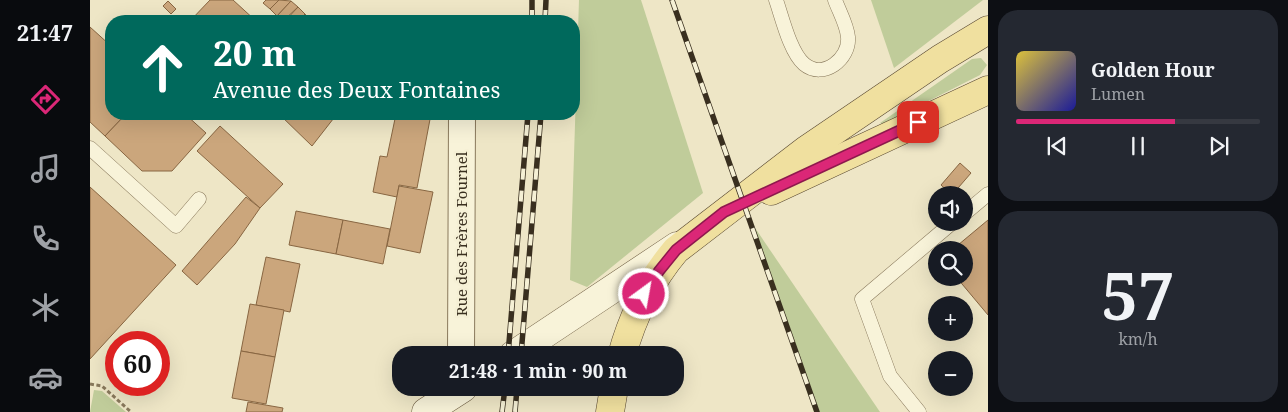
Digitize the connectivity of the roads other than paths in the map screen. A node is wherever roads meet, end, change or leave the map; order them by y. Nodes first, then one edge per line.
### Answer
1 (776, 0) edge
2 (835, 0) edge
3 (988, 30) edge
4 (988, 90) edge
5 (462, 120) edge
6 (90, 148) edge
7 (988, 194) edge
8 (199, 199) dead end
9 (973, 206) edge
10 (724, 212) junction
11 (942, 231) edge
12 (697, 233) junction
13 (461, 346) edge
14 (527, 346) edge
15 (625, 346) edge
16 (455, 396) edge
17 (613, 396) edge
18 (426, 412) edge
19 (610, 412) edge
20 (919, 412) edge

1 - 2 lane
3 - 10 main road
4 - 10 main road
5 - 13 street, Rue des Frères Fournel
6 - 8 lane
7 - 9 lane
10 - 12 main road
11 - 20 lane
12 - 14 street
12 - 15 main road
16 - 18 street
17 - 19 main road

